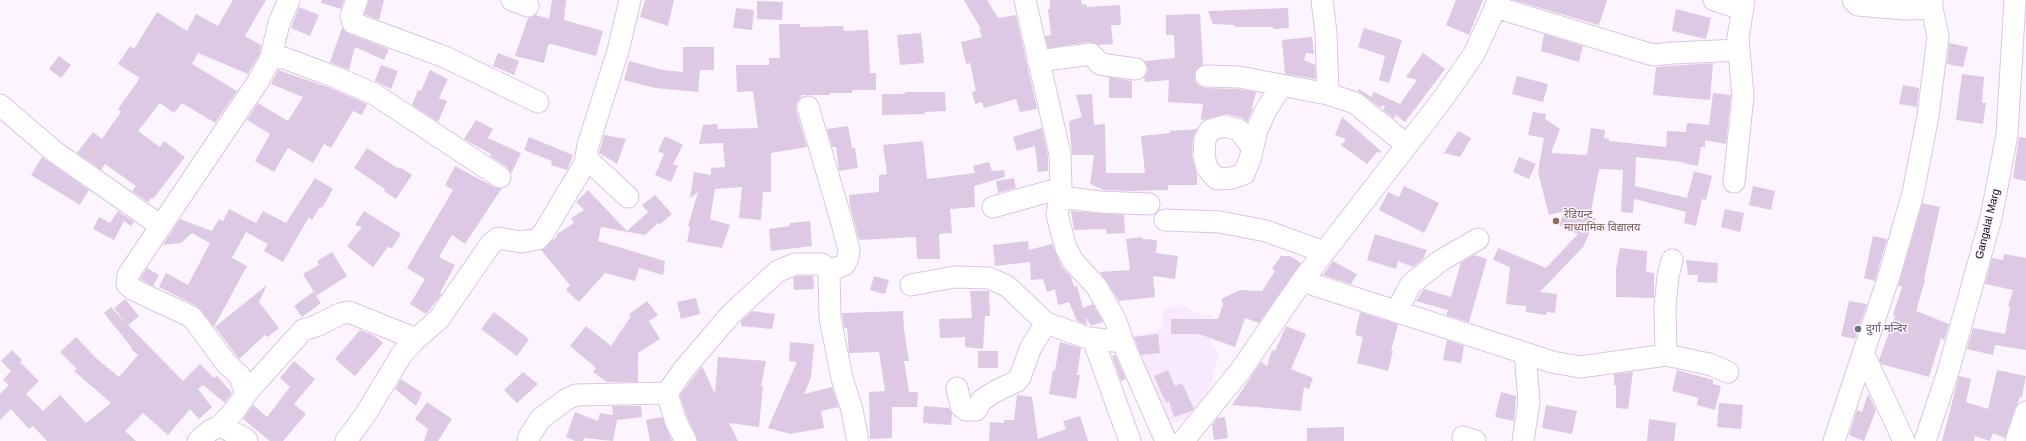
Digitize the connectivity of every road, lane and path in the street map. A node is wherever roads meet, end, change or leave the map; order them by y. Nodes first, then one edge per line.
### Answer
1 (289, 0) edge
2 (357, 0) edge
3 (630, 0) edge
4 (1025, 0) edge
5 (1322, 0) edge
6 (1714, 0) edge
7 (1853, 0) edge
8 (2015, 0) edge
9 (1497, 3) edge
10 (1743, 4) edge
11 (1932, 4) edge
12 (1739, 50) junction
13 (271, 57) junction
14 (1038, 61) junction
15 (1136, 69) dead end
16 (1206, 76) dead end
17 (1282, 85) junction
18 (1328, 94) junction
19 (538, 102) dead end
20 (0, 105) edge
21 (808, 108) dead end
22 (1406, 145) junction
23 (1252, 147) dead end
24 (586, 158) junction
25 (500, 177) dead end
26 (1734, 182) dead end
27 (1061, 193) junction
28 (628, 197) dead end
29 (1149, 204) dead end
30 (994, 207) dead end
31 (1165, 220) dead end
32 (161, 226) junction
33 (1478, 239) dead end
34 (1324, 252) junction
35 (1672, 260) dead end
36 (829, 271) junction
37 (1302, 281) junction
38 (911, 285) dead end
39 (1396, 312) junction
40 (1046, 322) junction
41 (416, 339) junction
42 (1093, 339) junction
43 (1123, 342) junction
44 (1525, 353) junction
45 (1666, 355) junction
46 (1864, 355) junction
47 (1728, 372) dead end
48 (957, 388) dead end
49 (249, 390) junction
50 (667, 393) junction
51 (2026, 412) edge
52 (220, 426) junction
53 (198, 441) edge
54 (247, 441) edge
55 (346, 441) edge
56 (528, 441) edge
57 (686, 441) edge
58 (858, 441) edge
59 (1130, 441) edge
60 (1166, 441) edge
61 (1183, 441) edge
62 (1523, 441) edge
63 (1834, 441) edge
64 (1904, 441) edge
65 (1925, 441) edge
66 (2016, 441) edge

1 - 13 street
2 - 19 street
3 - 24 street
4 - 14 street
5 - 18 street
6 - 10 street
7 - 11 street
8 - 65 street, Gangalal Marg
9 - 12 street
9 - 22 street
10 - 12 street
11 - 46 street
12 - 26 street
13 - 25 street
13 - 32 street
14 - 15 street
14 - 27 street
16 - 17 street
17 - 18 street
17 - 23 street
18 - 22 street
20 - 32 street
21 - 36 street
22 - 34 street
24 - 28 street
24 - 41 street
27 - 29 street
27 - 30 street
27 - 43 street
31 - 34 street
32 - 49 street
33 - 39 street
34 - 37 street
35 - 45 street
36 - 50 street
36 - 58 street
37 - 39 street
37 - 61 street
38 - 40 street
39 - 44 street
40 - 42 street
40 - 48 street
41 - 49 street
41 - 55 street
42 - 43 street
42 - 59 street
43 - 60 street
44 - 45 street
44 - 62 street
45 - 47 street
46 - 63 street
46 - 64 street
49 - 52 street
50 - 56 street
50 - 57 street
51 - 66 street
52 - 53 street
52 - 54 street

